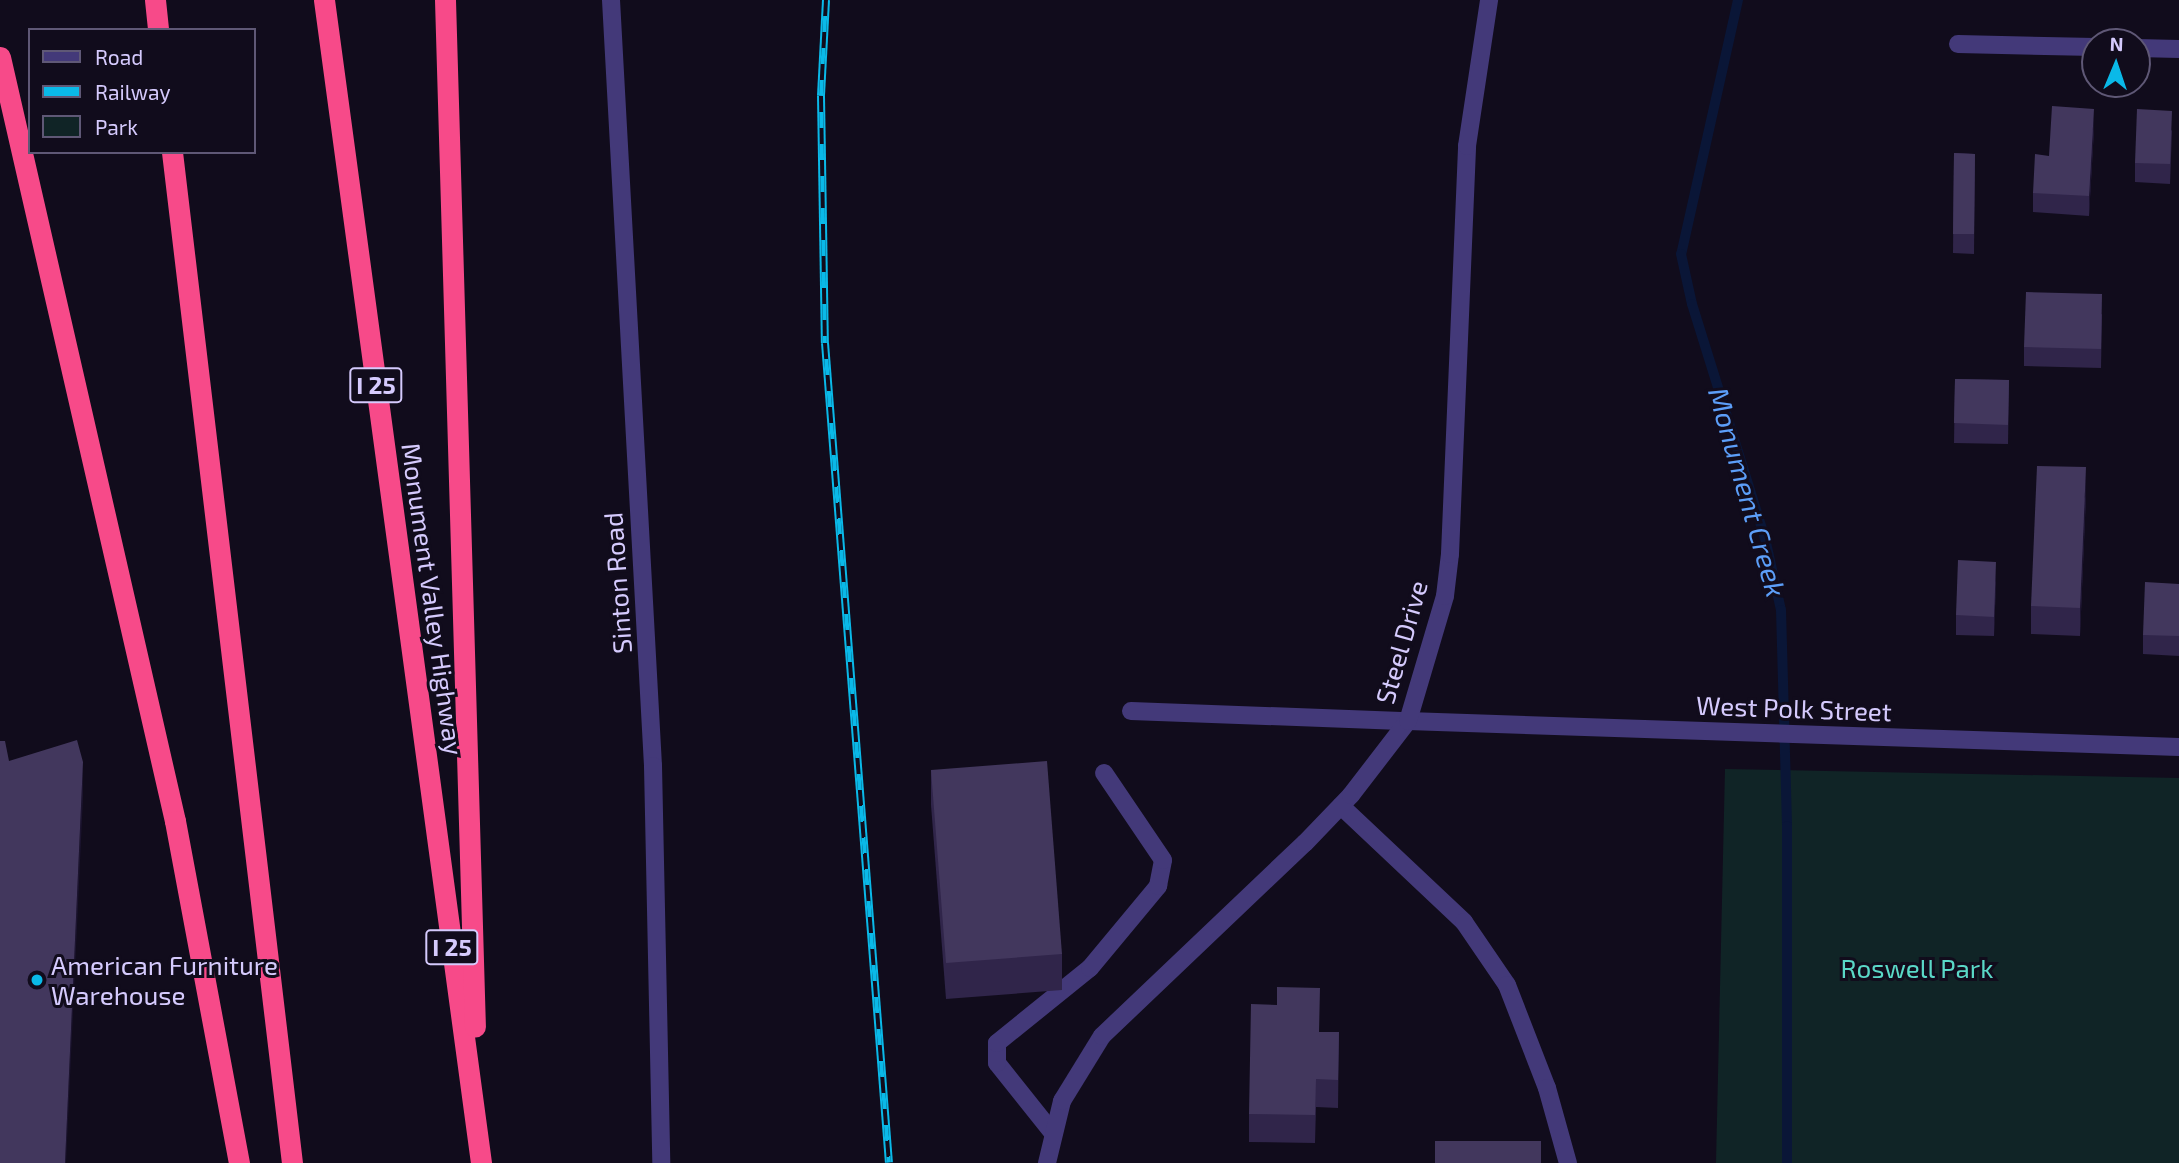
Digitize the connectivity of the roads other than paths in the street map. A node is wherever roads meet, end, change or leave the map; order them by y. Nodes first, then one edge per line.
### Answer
1 (155, 0) edge
2 (324, 0) edge
3 (445, 0) edge
4 (611, 0) edge
5 (1489, 0) edge
6 (158, 28) edge
7 (1958, 44) dead end
8 (2081, 47) edge
9 (2151, 48) edge
10 (2179, 48) edge
11 (0, 57) edge
12 (172, 154) edge
13 (1132, 711) dead end
14 (1408, 720) junction
15 (2179, 747) edge
16 (1104, 773) dead end
17 (1341, 806) junction
18 (476, 1124) junction
19 (1052, 1132) junction
20 (239, 1163) edge
21 (292, 1163) edge
22 (481, 1163) edge
23 (661, 1163) edge
24 (1047, 1163) edge
25 (1568, 1163) edge

1 - 6 highway
2 - 18 highway, Monument Valley Highway / I 25
3 - 18 highway
4 - 23 street, Sinton Road
5 - 14 street, Steel Drive
7 - 8 street
9 - 10 street
11 - 20 highway
12 - 21 highway
13 - 14 street, West Polk Street
14 - 15 street, West Polk Street
14 - 17 street, Steel Drive
16 - 19 street
17 - 19 street, Steel Drive
17 - 25 street
18 - 22 highway, Monument Valley Highway / I 25
19 - 24 street, Steel Drive

